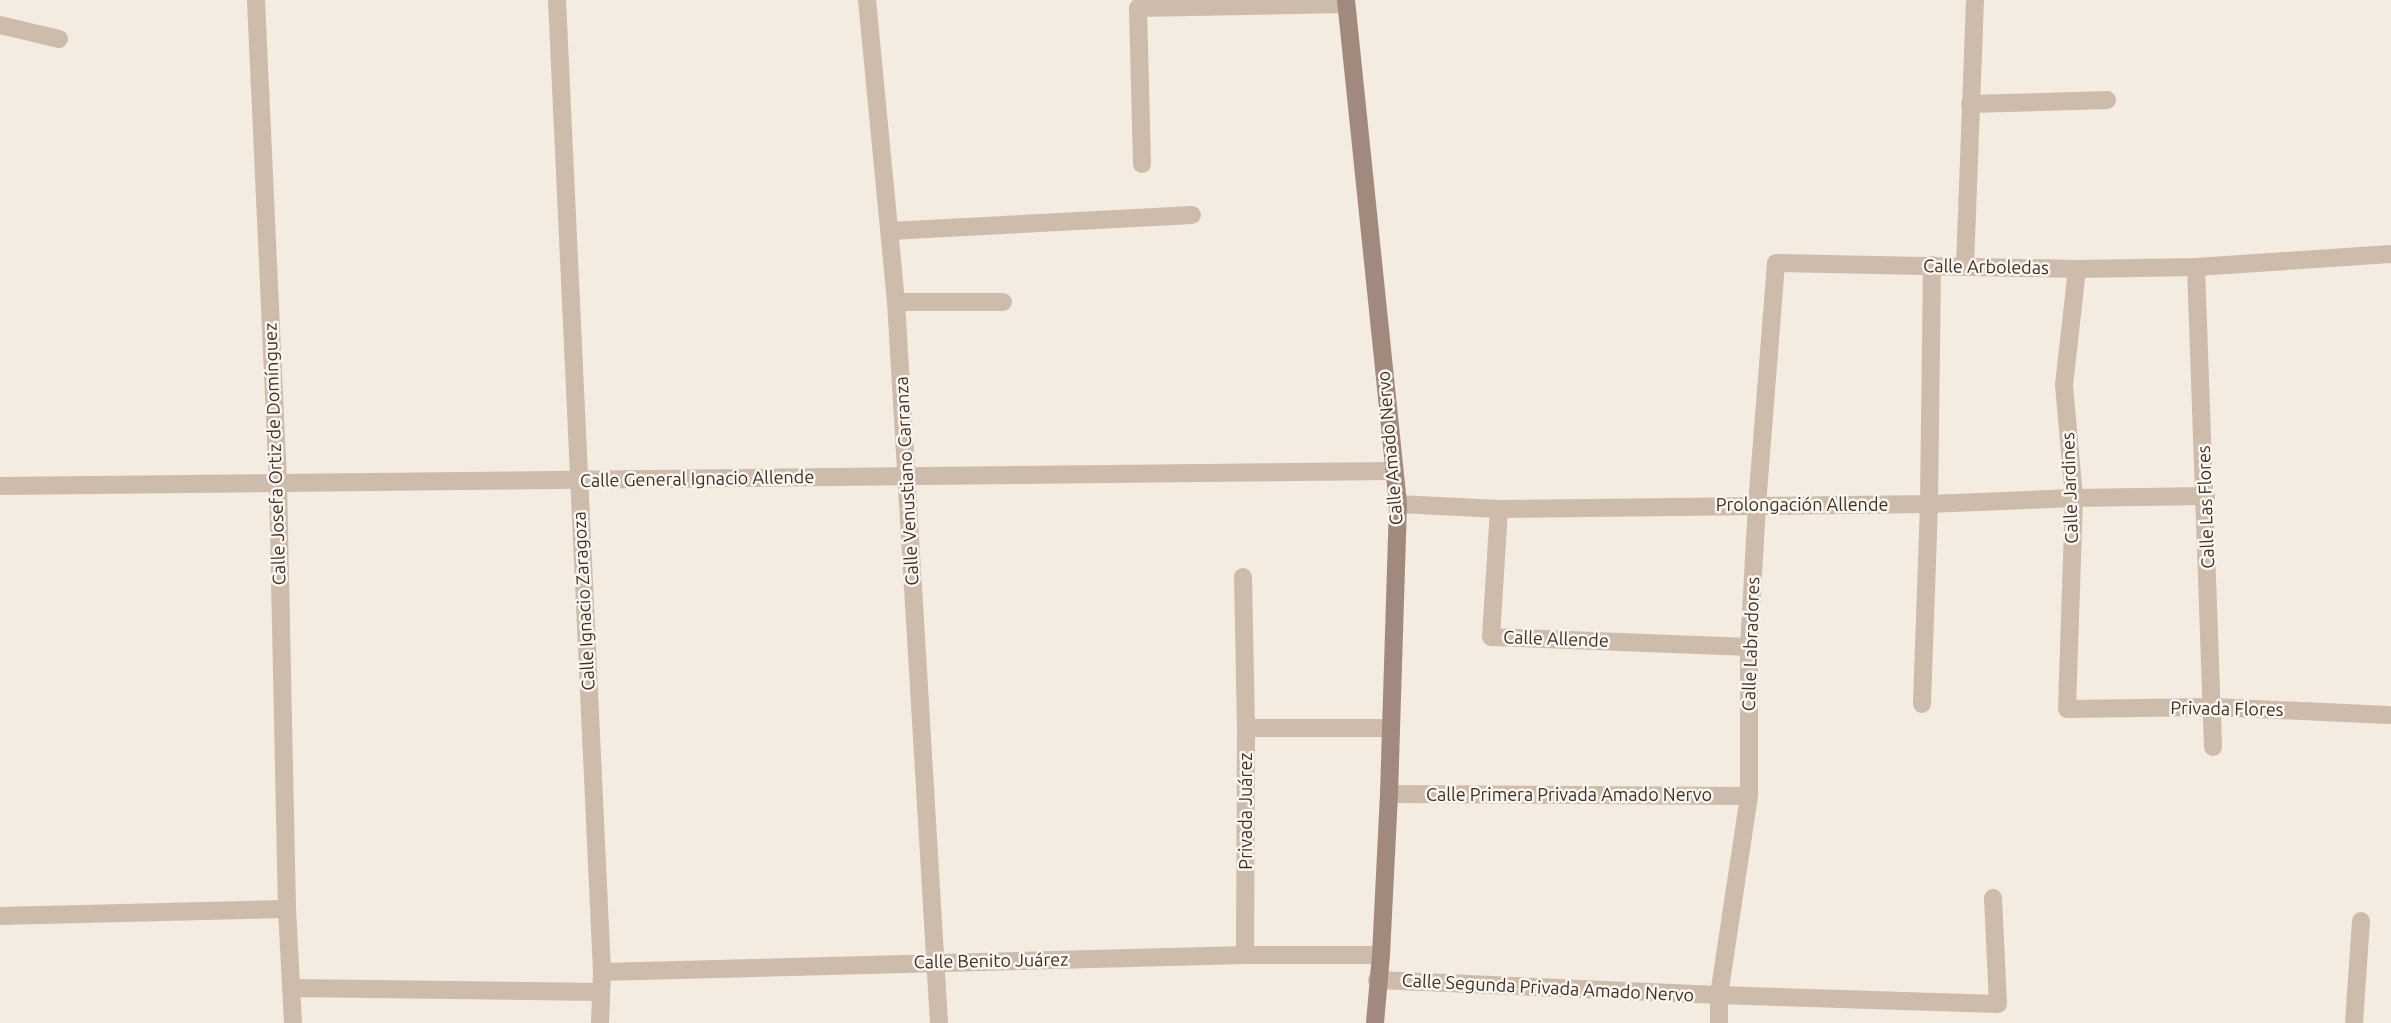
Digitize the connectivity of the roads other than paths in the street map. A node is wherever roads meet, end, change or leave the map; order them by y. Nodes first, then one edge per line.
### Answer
1 (256, 0) edge
2 (556, 0) edge
3 (867, 0) edge
4 (1975, 0) edge
5 (1346, 2) edge
6 (0, 25) edge
7 (60, 39) dead end
8 (2107, 100) dead end
9 (1970, 104) junction
10 (1142, 164) dead end
11 (1192, 215) dead end
12 (890, 231) junction
13 (2391, 254) edge
14 (1776, 263) joint
15 (1932, 265) junction
16 (1965, 266) junction
17 (2196, 267) junction
18 (2077, 269) junction
19 (1003, 302) dead end
20 (896, 303) junction
21 (1393, 471) junction
22 (907, 477) junction
23 (578, 480) junction
24 (278, 484) junction
25 (0, 486) edge
26 (2206, 496) junction
27 (2074, 498) junction
28 (1398, 504) junction
29 (1928, 504) junction
30 (1757, 505) junction
31 (1499, 509) junction
32 (1243, 577) dead end
33 (1749, 647) junction
34 (1923, 704) dead end
35 (2212, 707) junction
36 (2067, 709) joint
37 (2388, 715) dead end
38 (1246, 728) junction
39 (1391, 728) junction
40 (2213, 747) dead end
41 (1389, 794) junction
42 (1749, 796) junction
43 (1993, 898) dead end
44 (287, 909) junction
45 (0, 916) edge
46 (2361, 921) dead end
47 (1245, 955) junction
48 (1381, 955) junction
49 (935, 962) junction
50 (602, 972) junction
51 (1377, 980) junction
52 (291, 988) junction
53 (601, 992) junction
54 (1719, 995) junction
55 (293, 1023) edge
56 (600, 1023) edge
57 (939, 1023) edge
58 (1375, 1023) edge
59 (1719, 1023) edge
60 (2354, 1023) edge

1 - 24 street, Calle Josefa Ortiz de Domínguez
2 - 23 street, Calle Ignacio Zaragoza
3 - 12 street, Calle Venustiano Carranza
4 - 9 street
5 - 10 street
5 - 21 street, Calle Amado Nervo
6 - 7 street
8 - 9 street
9 - 16 street
11 - 12 street
12 - 20 street, Calle Venustiano Carranza
13 - 17 street, Calle Arboledas
14 - 15 street, Calle Arboledas
14 - 30 street, Calle Labradores
15 - 16 street, Calle Arboledas
15 - 29 street
16 - 18 street, Calle Arboledas
17 - 18 street, Calle Arboledas
17 - 26 street, Calle Las Flores
18 - 27 street, Calle Jardines
19 - 20 street
20 - 22 street, Calle Venustiano Carranza
21 - 22 street, Calle General Ignacio Allende
21 - 28 street, Calle Amado Nervo
22 - 23 street, Calle General Ignacio Allende
22 - 49 street, Calle Venustiano Carranza
23 - 24 street, Calle General Ignacio Allende
23 - 50 street, Calle Ignacio Zaragoza
24 - 25 street, Calle General Ignacio Allende
24 - 44 street, Calle Josefa Ortiz de Domínguez
26 - 27 street, Prolongación Allende
26 - 35 street, Calle Las Flores
27 - 29 street, Prolongación Allende
27 - 36 street, Calle Jardines
28 - 31 street, Prolongación Allende
28 - 39 street, Calle Amado Nervo
29 - 30 street, Prolongación Allende
29 - 34 street
30 - 31 street, Prolongación Allende
30 - 33 street, Calle Labradores
31 - 33 street, Calle Allende
32 - 38 street
33 - 42 street, Calle Labradores
35 - 36 street, Privada Flores
35 - 37 street, Privada Flores
35 - 40 street, Calle Las Flores
38 - 39 street, Privada Juárez
38 - 47 street, Privada Juárez
39 - 41 street, Calle Amado Nervo
41 - 42 street, Calle Primera Privada Amado Nervo
41 - 48 street, Calle Amado Nervo
42 - 54 street, Calle Labradores
43 - 54 street, Calle Segunda Privada Amado Nervo
44 - 45 street
44 - 52 street, Calle Josefa Ortiz de Domínguez
46 - 60 street
47 - 48 street, Calle Benito Juárez
47 - 49 street, Calle Benito Juárez
48 - 51 street, Calle Amado Nervo
49 - 50 street, Calle Benito Juárez
49 - 57 street, Calle Venustiano Carranza
50 - 53 street, Calle Ignacio Zaragoza
51 - 54 street, Calle Segunda Privada Amado Nervo
51 - 58 street, Calle Amado Nervo
52 - 53 street
52 - 55 street, Calle Josefa Ortiz de Domínguez
53 - 56 street, Calle Ignacio Zaragoza
54 - 59 street, Calle Labradores

